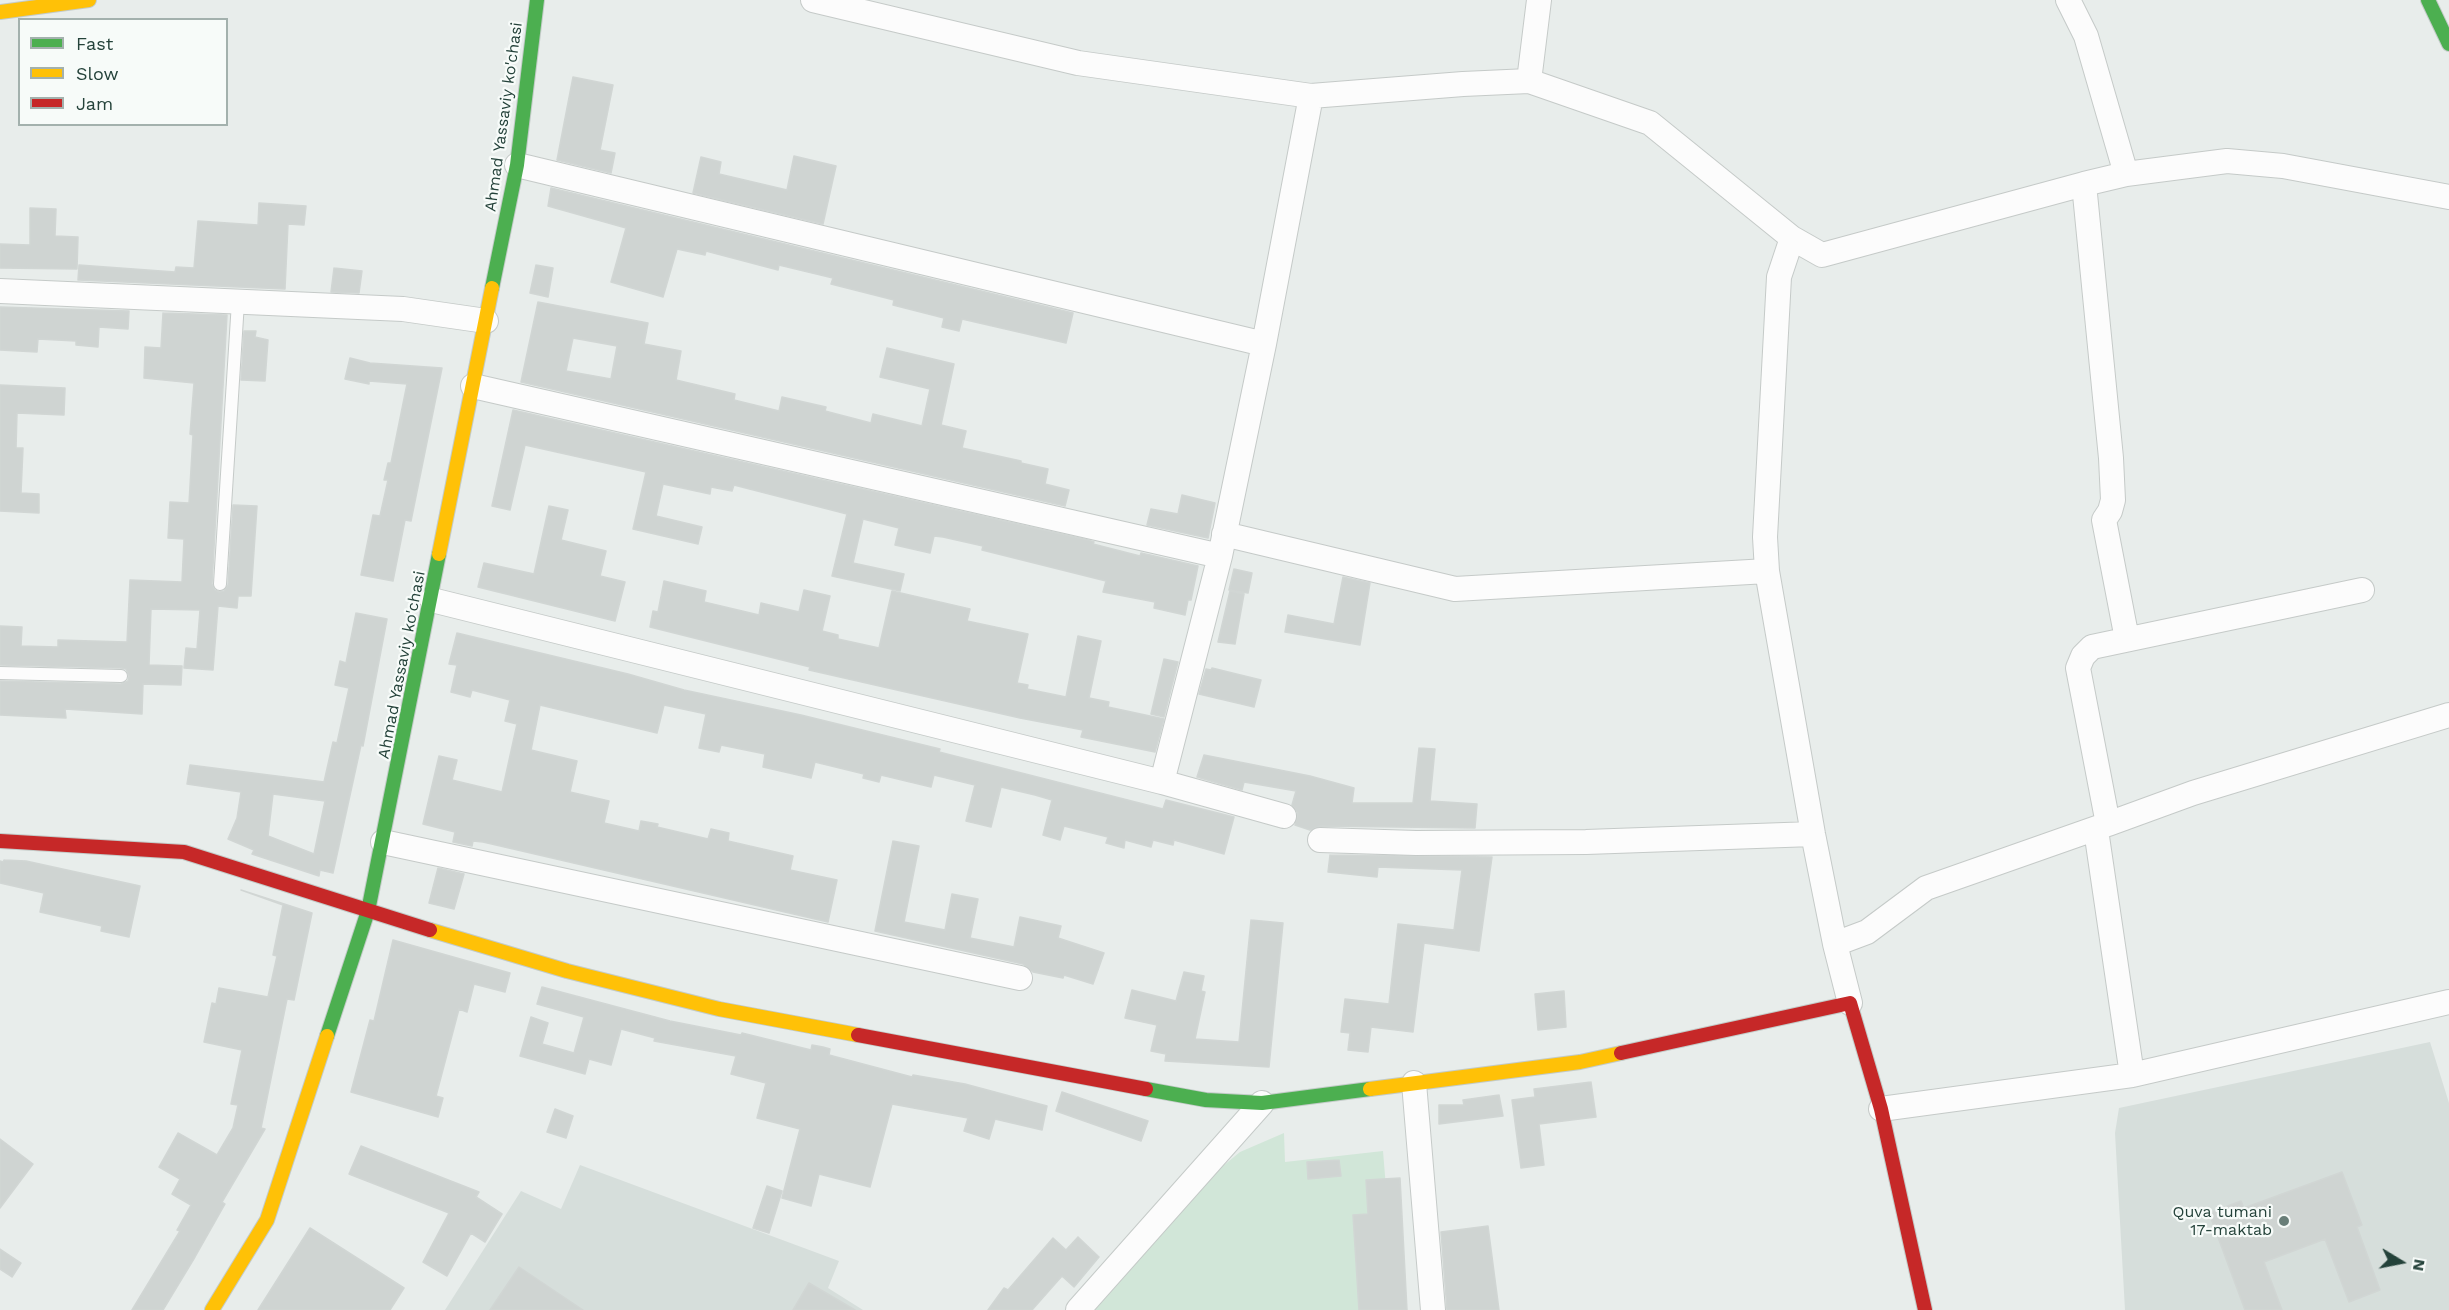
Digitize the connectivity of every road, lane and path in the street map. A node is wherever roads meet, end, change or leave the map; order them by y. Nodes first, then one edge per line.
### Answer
1 (89, 0) edge
2 (537, 0) edge
3 (813, 0) edge
4 (1539, 0) edge
5 (2068, 0) edge
6 (2428, 0) edge
7 (0, 12) edge
8 (2449, 44) edge
9 (1529, 81) junction
10 (1311, 96) junction
11 (517, 165) junction
12 (2126, 174) junction
13 (2084, 184) junction
14 (2449, 197) edge
15 (1792, 238) junction
16 (0, 291) edge
17 (238, 302) junction
18 (486, 321) junction
19 (1264, 344) junction
20 (473, 386) junction
21 (1222, 545) junction
22 (1767, 571) junction
23 (220, 584) dead end
24 (2362, 590) dead end
25 (432, 600) junction
26 (2127, 639) junction
27 (0, 673) edge
28 (121, 676) dead end
29 (2449, 714) edge
30 (1162, 782) junction
31 (1284, 816) dead end
32 (2102, 827) junction
33 (1813, 834) junction
34 (1320, 840) dead end
35 (0, 841) edge
36 (383, 842) junction
37 (368, 911) junction
38 (1835, 944) junction
39 (1020, 978) dead end
40 (2449, 1002) edge
41 (1850, 1003) junction
42 (2132, 1075) junction
43 (1414, 1083) junction
44 (1262, 1103) junction
45 (1881, 1109) junction
46 (212, 1310) edge
47 (1078, 1310) edge
48 (1433, 1310) edge
49 (1925, 1310) edge

1 - 7 street
2 - 11 street, Ahmad Yassaviy ko'chasi
3 - 10 street
4 - 9 street
5 - 12 street
6 - 8 street
9 - 10 street
9 - 15 street
10 - 19 street
11 - 18 street, Ahmad Yassaviy ko'chasi
11 - 19 street
12 - 13 street
12 - 14 street
13 - 15 street
13 - 26 street
15 - 22 street
16 - 17 street
17 - 18 street
17 - 23 lane
18 - 20 street, Ahmad Yassaviy ko'chasi
19 - 21 street
20 - 21 street
20 - 25 street, Ahmad Yassaviy ko'chasi
21 - 22 street
21 - 30 street
22 - 33 street
24 - 26 street
25 - 30 street
25 - 36 street, Ahmad Yassaviy ko'chasi
26 - 32 street
27 - 28 lane
29 - 32 street
30 - 31 street
32 - 38 street
32 - 42 street
33 - 34 street
33 - 38 street
35 - 37 street
36 - 37 street, Ahmad Yassaviy ko'chasi
36 - 39 street
37 - 44 street
37 - 46 street, Ahmad Yassaviy ko'chasi
38 - 41 street
40 - 42 street
41 - 43 street
41 - 45 street
42 - 45 street
43 - 44 street
43 - 48 street
44 - 47 street
45 - 49 street

